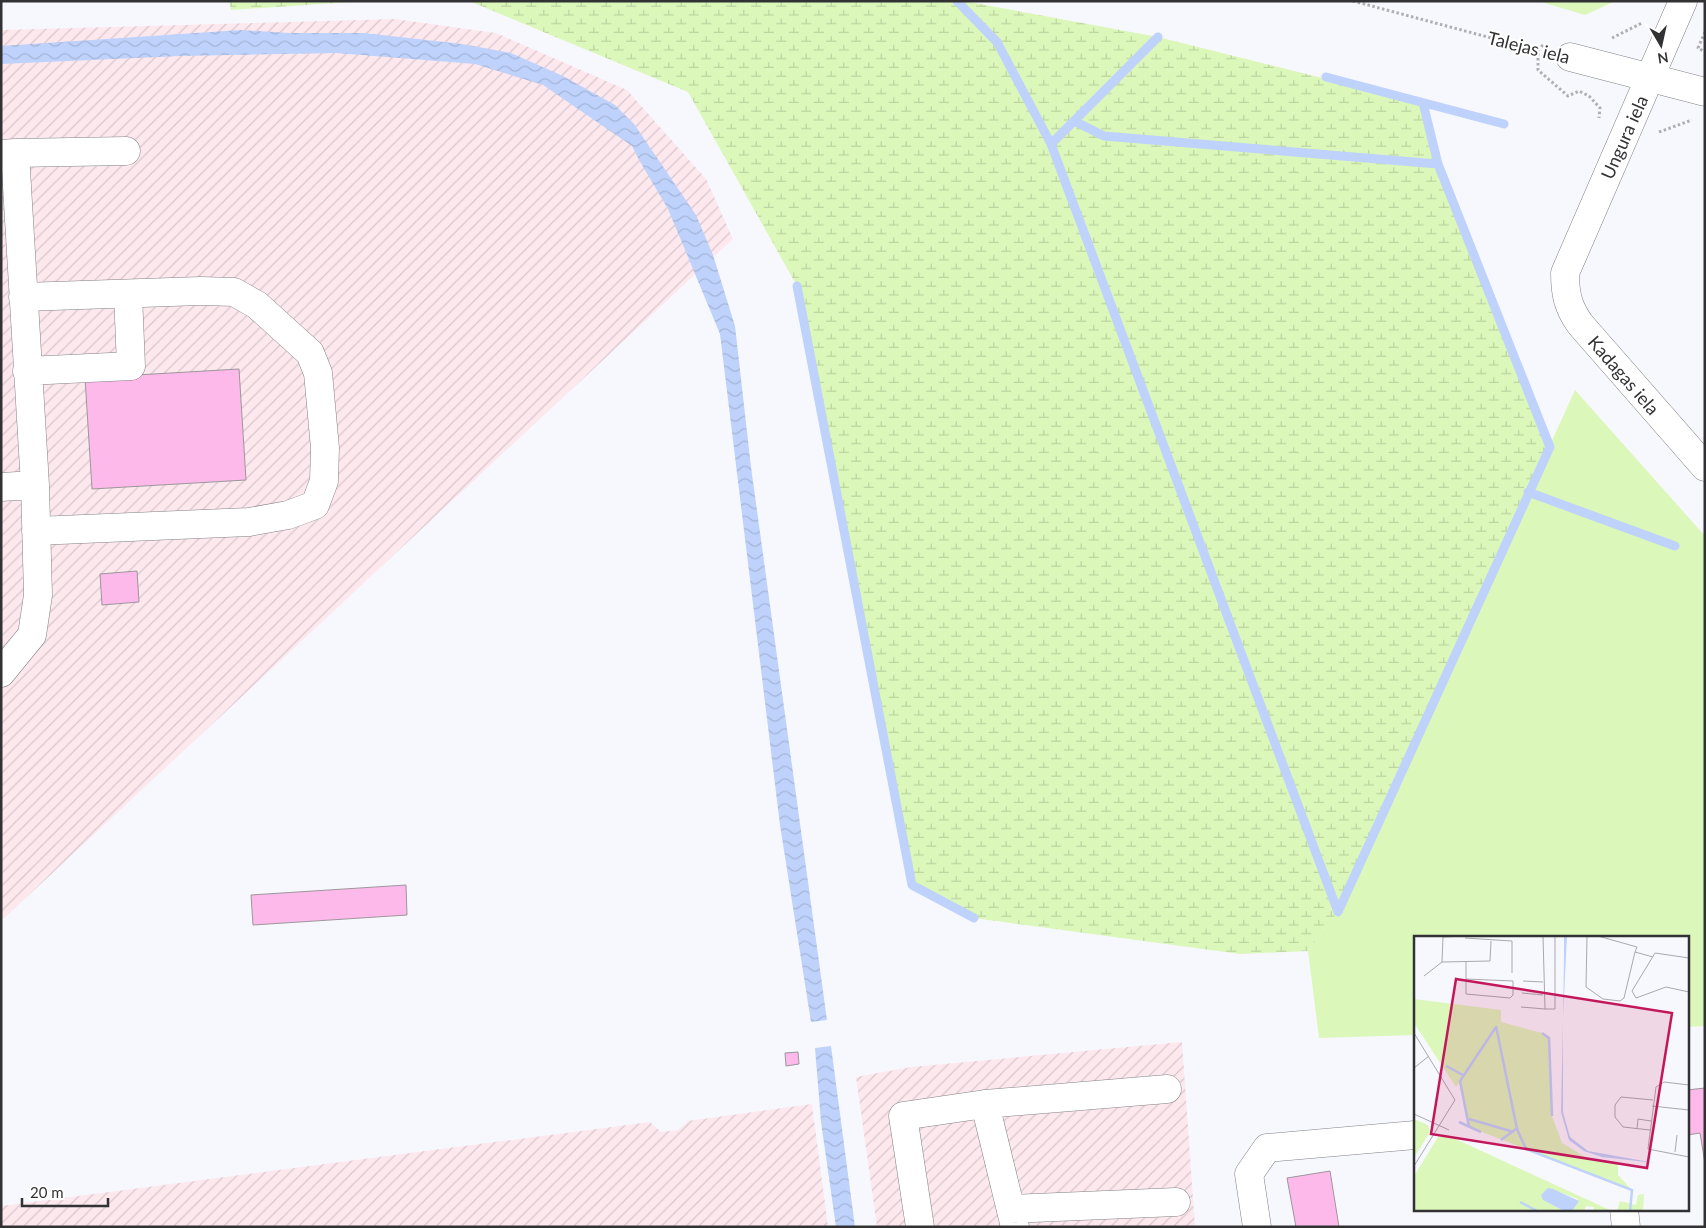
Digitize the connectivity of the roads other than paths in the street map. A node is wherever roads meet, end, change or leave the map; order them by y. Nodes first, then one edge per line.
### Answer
1 (1683, 1) edge
2 (1570, 56) road end
3 (1651, 79) junction
4 (1705, 92) edge
5 (126, 151) dead end
6 (8, 154) edge
7 (1565, 273) joint
8 (128, 294) junction
9 (22, 297) junction
10 (26, 371) junction
11 (1705, 467) edge
12 (35, 485) junction
13 (1, 487) edge
14 (36, 531) junction
15 (1, 673) edge
16 (1167, 1089) dead end
17 (985, 1104) junction
18 (1414, 1135) edge
19 (1176, 1202) dead end
20 (1624, 1210) edge
21 (1013, 1218) edge
22 (920, 1227) edge
23 (1257, 1227) edge
24 (1626, 1227) edge

1 - 3 street, Ungura iela
2 - 3 street, Talejas iela
3 - 4 street, Talejas iela
3 - 7 street, Ungura iela
5 - 6 street
6 - 9 street
7 - 11 street, Kadagas iela
8 - 9 street
8 - 10 street
8 - 14 street
9 - 10 street
10 - 12 street
12 - 13 street
12 - 14 street
14 - 15 street
16 - 17 street
17 - 21 street
17 - 22 street
18 - 23 street
19 - 21 street
20 - 24 street

